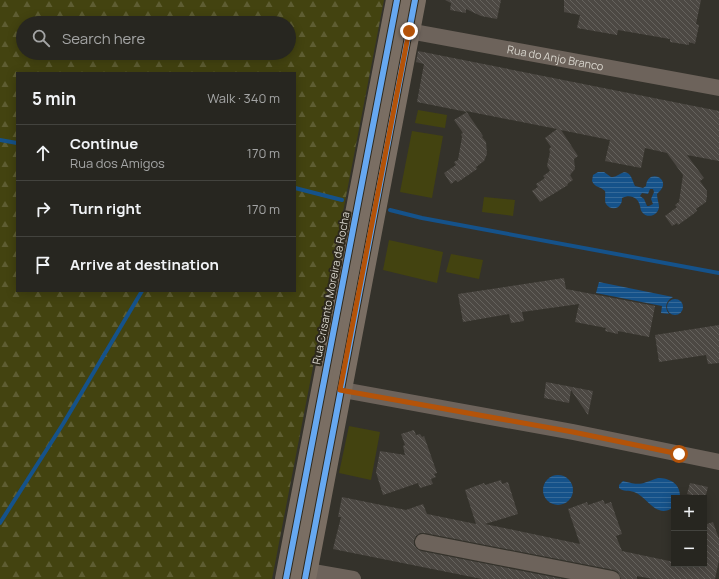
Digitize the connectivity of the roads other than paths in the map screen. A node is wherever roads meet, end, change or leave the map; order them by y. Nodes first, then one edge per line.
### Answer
1 (397, 0) edge
2 (415, 0) edge
3 (401, 30) junction
4 (719, 88) edge
5 (331, 388) junction
6 (719, 462) edge
7 (423, 542) dead end
8 (296, 574) edge
9 (353, 579) edge
10 (612, 579) edge

1 - 3 main road, Rua Crisanto Moreira da Rocha
2 - 3 main road, Rua Crisanto Moreira da Rocha
3 - 4 street, Rua do Anjo Branco
3 - 5 main road, Rua Crisanto Moreira da Rocha
5 - 6 street
5 - 8 main road, Rua Crisanto Moreira da Rocha
7 - 10 street
8 - 9 street

